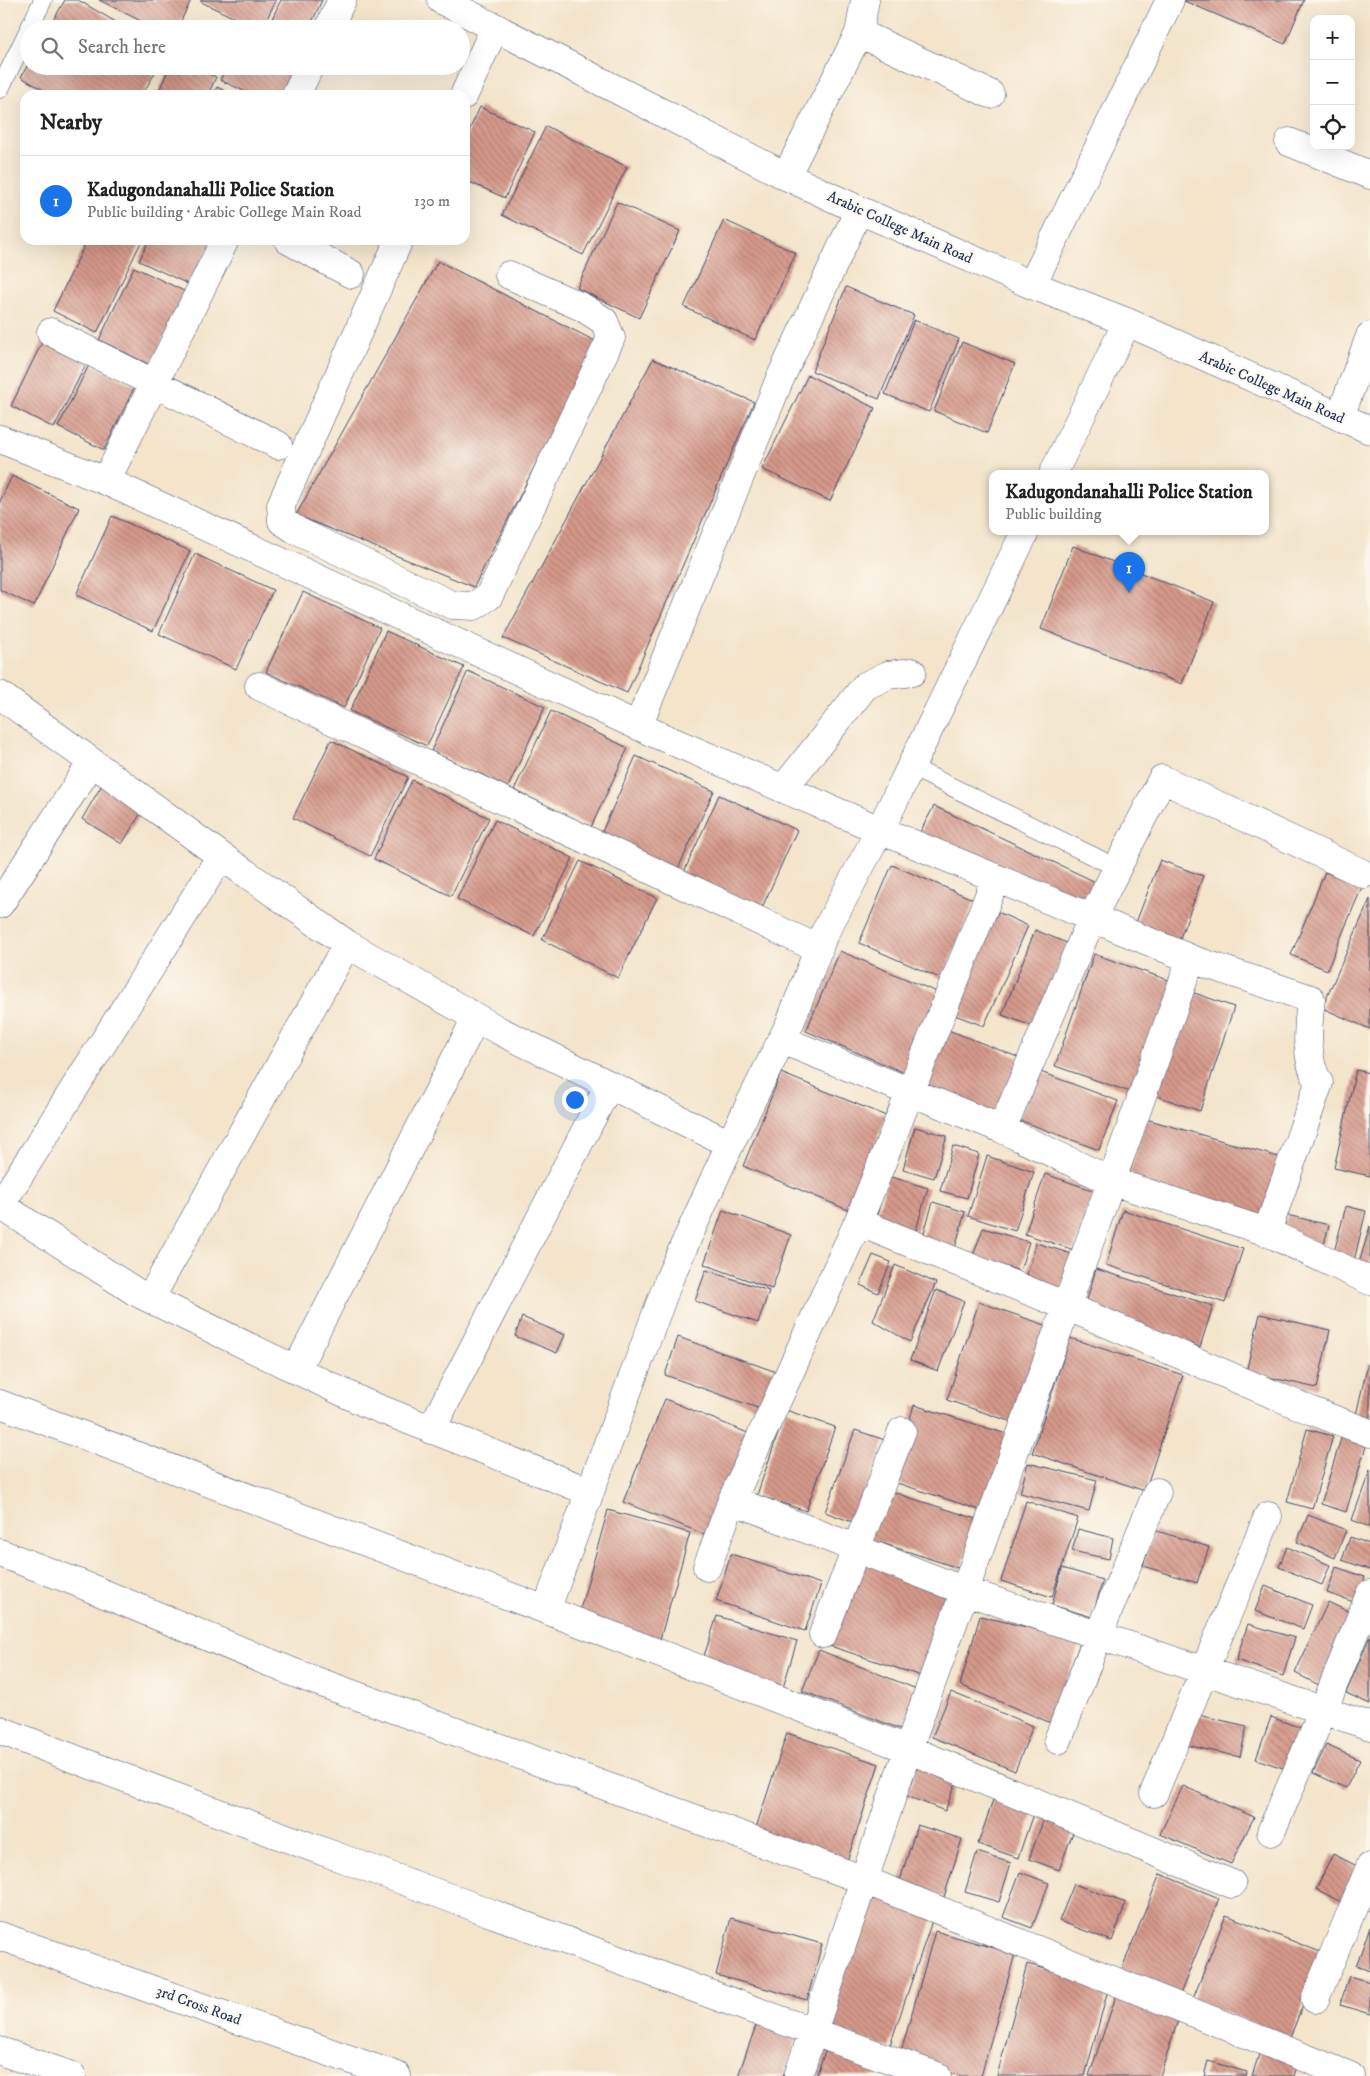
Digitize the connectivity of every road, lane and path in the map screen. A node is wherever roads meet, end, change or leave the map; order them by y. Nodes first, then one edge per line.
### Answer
1 (43, 0) edge
2 (342, 0) edge
3 (441, 0) edge
4 (865, 0) edge
5 (1170, 0) edge
6 (33, 20) edge
7 (332, 20) edge
8 (495, 27) junction
9 (859, 33) junction
10 (20, 47) edge
11 (306, 75) edge
12 (0, 88) edge
13 (298, 90) edge
14 (466, 90) edge
15 (990, 94) dead end
16 (1289, 142) dead end
17 (1370, 175) edge
18 (786, 176) junction
19 (858, 210) junction
20 (223, 245) edge
21 (297, 245) edge
22 (398, 245) edge
23 (351, 274) dead end
24 (509, 275) dead end
25 (1032, 285) junction
26 (1127, 322) junction
27 (51, 332) dead end
28 (1370, 336) edge
29 (156, 384) junction
30 (1340, 417) junction
31 (1370, 430) edge
32 (0, 439) edge
33 (278, 444) dead end
34 (1055, 470) edge
35 (106, 481) junction
36 (1024, 535) edge
37 (912, 672) dead end
38 (259, 686) dead end
39 (0, 695) edge
40 (638, 726) junction
41 (92, 762) junction
42 (911, 767) junction
43 (783, 789) junction
44 (880, 830) junction
45 (221, 856) junction
46 (1101, 860) dead end
47 (1364, 874) dead end
48 (996, 878) junction
49 (0, 904) edge
50 (1092, 918) junction
51 (348, 944) junction
52 (819, 949) junction
53 (1191, 959) junction
54 (476, 1018) junction
55 (782, 1040) junction
56 (609, 1085) junction
57 (909, 1093) junction
58 (1002, 1129) junction
59 (730, 1144) junction
60 (1111, 1181) junction
61 (0, 1205) edge
62 (858, 1222) junction
63 (1267, 1232) junction
64 (1370, 1281) edge
65 (150, 1299) junction
66 (1066, 1306) junction
67 (296, 1370) junction
68 (0, 1404) edge
69 (431, 1430) junction
70 (902, 1430) dead end
71 (1370, 1432) edge
72 (590, 1492) junction
73 (1157, 1492) dead end
74 (732, 1500) junction
75 (1268, 1516) dead end
76 (857, 1548) junction
77 (0, 1553) edge
78 (707, 1567) dead end
79 (965, 1591) junction
80 (1370, 1594) edge
81 (546, 1610) junction
82 (823, 1634) dead end
83 (1098, 1636) junction
84 (1204, 1670) junction
85 (1323, 1711) junction
86 (1370, 1726) edge
87 (0, 1730) edge
88 (1058, 1740) dead end
89 (908, 1749) junction
90 (1154, 1793) dead end
91 (1271, 1832) dead end
92 (1370, 1867) edge
93 (864, 1880) junction
94 (1232, 1884) dead end
95 (0, 1936) edge
96 (1314, 2000) dead end
97 (812, 2032) junction
98 (0, 2051) edge
99 (72, 2076) edge
100 (397, 2076) edge
101 (798, 2076) edge
102 (937, 2076) edge
103 (1350, 2076) edge

1 - 6 lane
2 - 7 street
3 - 8 street, Arabic College Main Road
4 - 9 street
5 - 25 street
8 - 14 street
8 - 18 street, Arabic College Main Road
9 - 15 street
9 - 18 street
10 - 12 lane
11 - 13 street
16 - 17 street
18 - 19 street, Arabic College Main Road
19 - 25 street, Arabic College Main Road
19 - 40 street
20 - 29 street
21 - 23 street
22 - 24 street
25 - 26 street, Arabic College Main Road
26 - 30 street, Arabic College Main Road
26 - 34 street
27 - 29 street
28 - 30 street
29 - 33 street
29 - 35 street
30 - 31 street, Arabic College Main Road
32 - 35 street
35 - 40 street
36 - 42 street
37 - 43 street
38 - 52 street
39 - 41 street
40 - 43 street
41 - 45 street
41 - 49 street
42 - 44 street
42 - 46 lane
43 - 44 street
44 - 48 street
44 - 52 street
45 - 51 street
45 - 61 street
47 - 50 street
48 - 50 street
48 - 57 street
50 - 53 street
50 - 58 street
51 - 54 street
51 - 65 street
52 - 55 street
53 - 60 street
53 - 63 street
54 - 56 street
54 - 67 street
55 - 57 street
55 - 59 street
56 - 59 street
56 - 69 street
57 - 58 street
57 - 62 street
58 - 60 street
59 - 72 street
60 - 63 street
60 - 66 street
61 - 65 street
62 - 66 street
62 - 74 street
63 - 64 street
65 - 67 street
66 - 71 street
66 - 79 street
67 - 69 street
68 - 81 street
69 - 72 street
70 - 76 street
72 - 81 street
73 - 83 street
74 - 76 street
74 - 78 street
75 - 84 street
76 - 79 street
76 - 82 street
77 - 93 street
79 - 83 street
79 - 89 street
80 - 85 street
81 - 89 street
83 - 84 street
83 - 88 street
84 - 85 street
84 - 90 street
85 - 86 street
85 - 91 street
87 - 97 street
89 - 93 street
89 - 94 street
92 - 96 street
93 - 97 street
93 - 103 street
95 - 100 street, 3rd Cross Road
97 - 101 street
97 - 102 street
98 - 99 street

